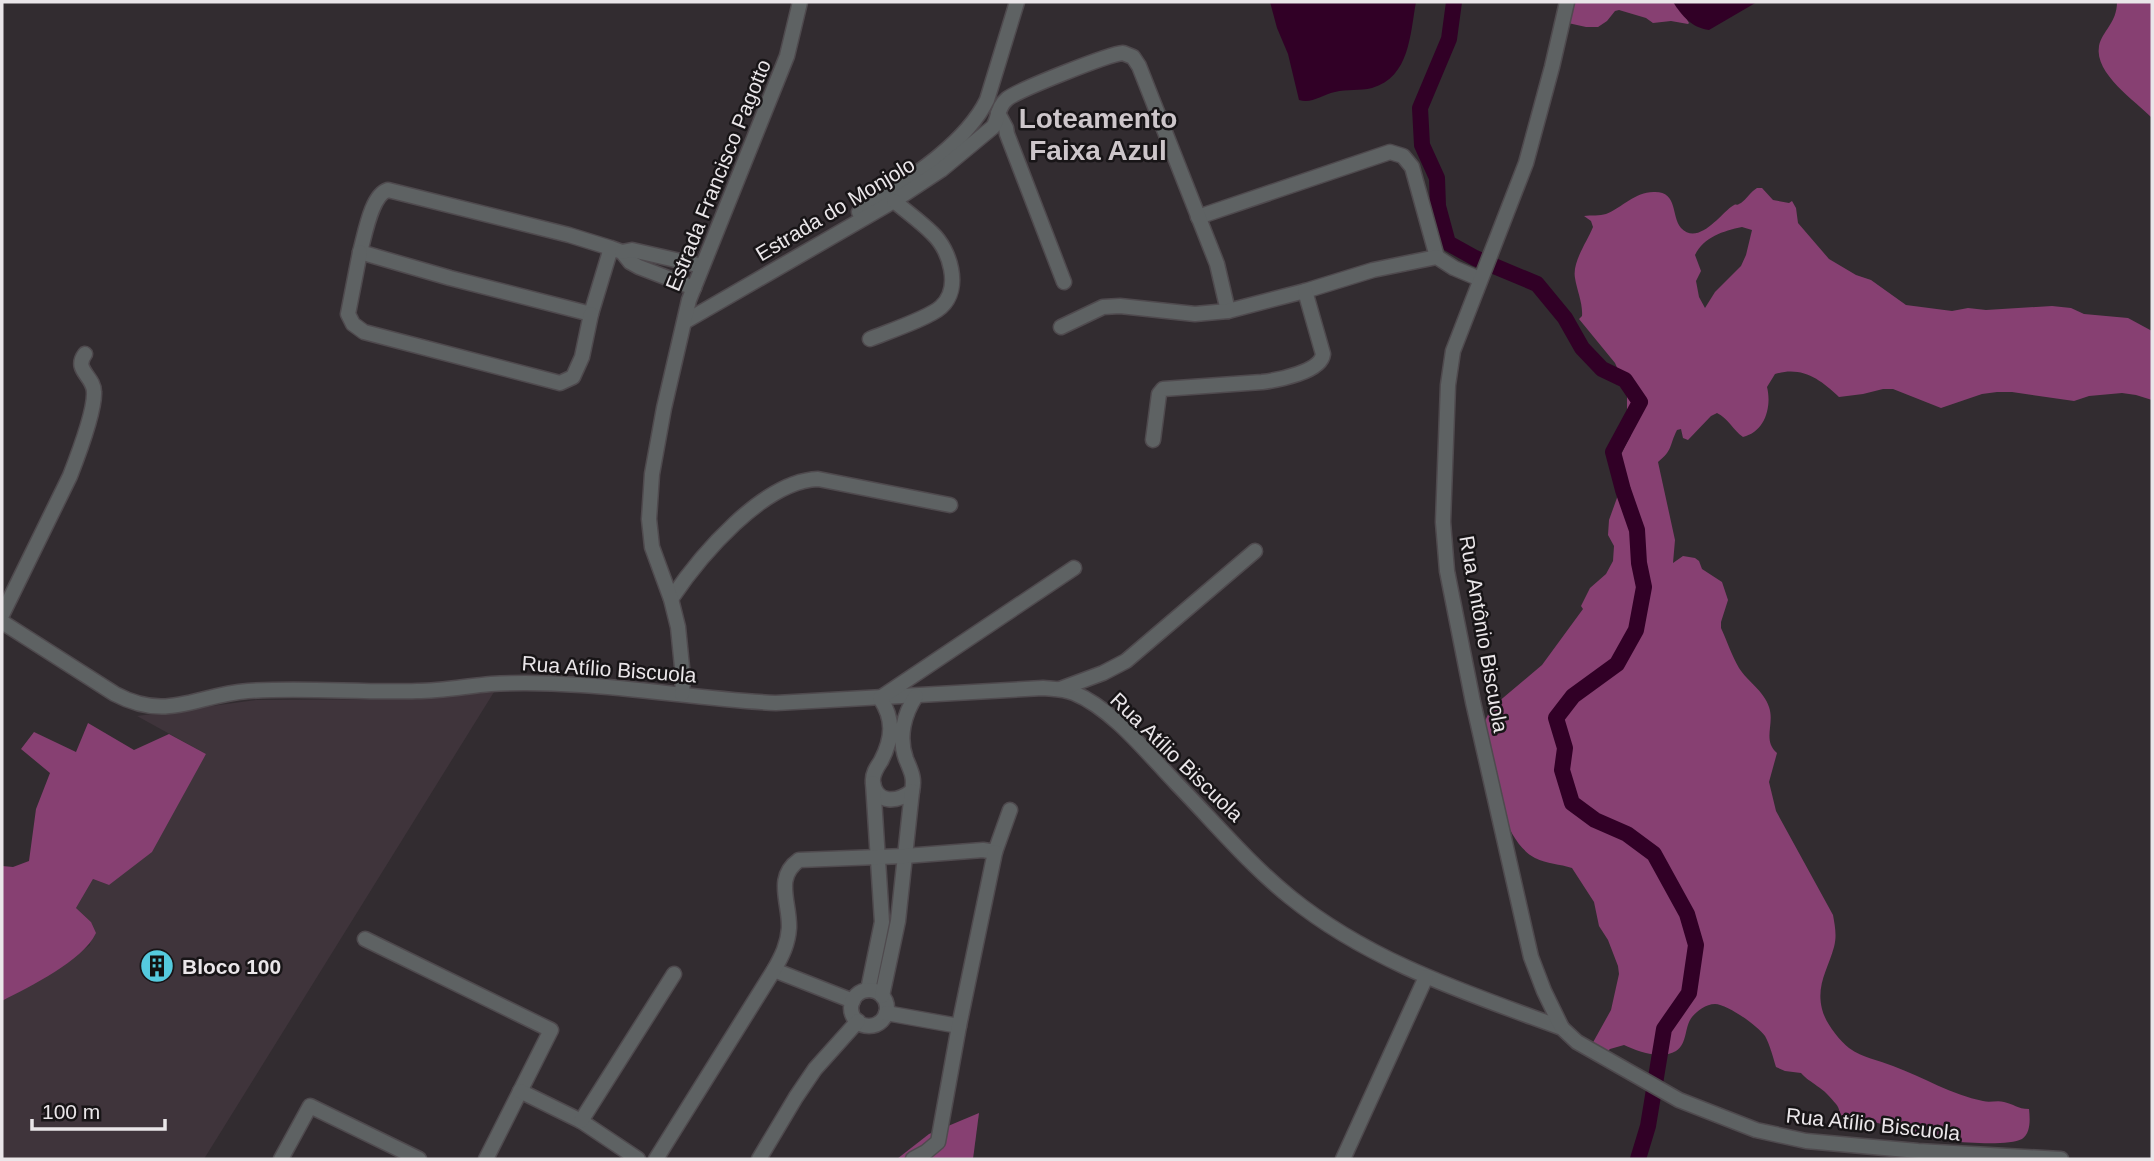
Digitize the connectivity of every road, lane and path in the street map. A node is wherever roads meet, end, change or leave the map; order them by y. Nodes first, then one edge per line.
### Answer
1 (800, 2) edge
2 (1017, 2) edge
3 (1567, 2) edge
4 (996, 121) junction
5 (894, 201) junction
6 (1198, 217) junction
7 (616, 250) junction
8 (360, 252) junction
9 (1437, 257) junction
10 (702, 266) junction
11 (1482, 275) junction
12 (1064, 282) dead end
13 (1305, 291) junction
14 (692, 294) junction
15 (1228, 311) junction
16 (591, 314) junction
17 (686, 321) junction
18 (1061, 327) dead end
19 (870, 338) dead end
20 (85, 354) dead end
21 (1153, 440) dead end
22 (950, 505) dead end
23 (1255, 551) dead end
24 (1074, 568) dead end
25 (671, 599) junction
26 (2, 615) edge
27 (2, 622) edge
28 (1060, 689) junction
29 (682, 694) junction
30 (916, 695) junction
31 (880, 698) junction
32 (873, 782) junction
33 (912, 791) junction
34 (1010, 810) dead end
35 (995, 852) junction
36 (905, 856) junction
37 (878, 857) junction
38 (365, 939) dead end
39 (775, 970) junction
40 (674, 974) dead end
41 (1426, 977) junction
42 (868, 990) junction
43 (882, 996) junction
44 (853, 1001) junction
45 (887, 1013) junction
46 (858, 1021) junction
47 (959, 1027) junction
48 (1562, 1028) junction
49 (520, 1091) junction
50 (581, 1121) junction
51 (394, 1154) edge
52 (281, 1159) edge
53 (419, 1159) edge
54 (485, 1159) edge
55 (638, 1159) edge
56 (656, 1159) edge
57 (759, 1159) edge
58 (913, 1159) edge
59 (1343, 1159) edge
60 (2061, 1159) edge

1 - 10 street, Estrada Francisco Pagotto
2 - 14 street
3 - 11 street, Rua Antônio Biscuola
4 - 5 street, Estrada do Monjolo
4 - 6 street, Estrada do Monjolo
4 - 12 street
5 - 17 street, Estrada do Monjolo
5 - 19 street
6 - 9 street
6 - 15 street
7 - 8 street
7 - 10 street
7 - 14 street
7 - 16 street
8 - 16 street
8 - 16 street
9 - 11 street
9 - 13 street
10 - 14 street, Estrada Francisco Pagotto
11 - 48 street, Rua Antônio Biscuola
13 - 15 street
13 - 21 street
14 - 17 street, Estrada Francisco Pagotto
15 - 18 street
17 - 25 street, Estrada Francisco Pagotto
20 - 26 street
22 - 25 street
23 - 28 street
24 - 31 street
25 - 29 street, Estrada Francisco Pagotto
27 - 29 street, Rua Atílio Biscuola
28 - 30 street, Rua Atílio Biscuola
28 - 41 street, Rua Atílio Biscuola
29 - 31 street, Rua Atílio Biscuola
30 - 31 street, Rua Atílio Biscuola
30 - 33 street
31 - 32 street
32 - 33 street
32 - 37 street
33 - 36 street
34 - 35 street
35 - 36 street
35 - 47 street
36 - 37 street
36 - 43 street
37 - 39 street
37 - 42 street
38 - 49 street
39 - 44 street
39 - 56 street
40 - 50 street
41 - 48 street, Rua Atílio Biscuola
41 - 59 street
42 - 43 street
42 - 44 street
43 - 45 street
44 - 46 street
45 - 46 street
45 - 47 street
46 - 57 street
47 - 58 street
48 - 60 street, Rua Atílio Biscuola
49 - 50 street
49 - 54 street
50 - 55 street
51 - 52 street
51 - 53 street

